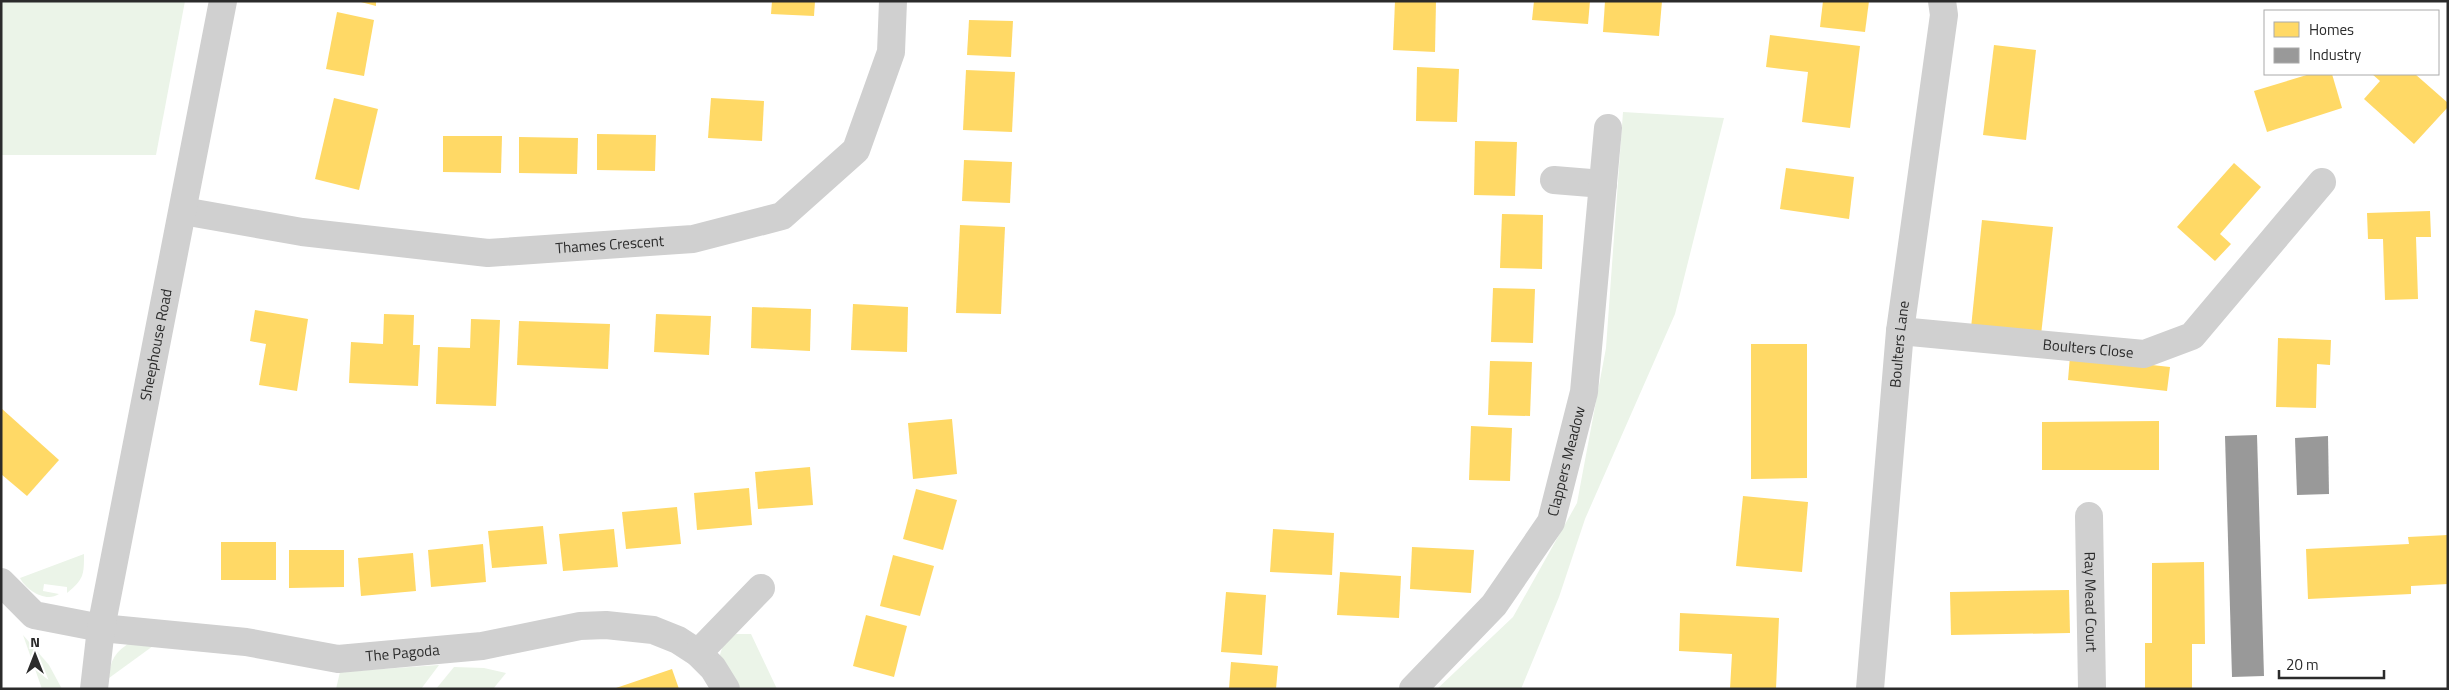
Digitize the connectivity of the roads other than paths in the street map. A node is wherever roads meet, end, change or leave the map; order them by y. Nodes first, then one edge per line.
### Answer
1 (223, 1) edge
2 (893, 1) edge
3 (1942, 1) edge
4 (1608, 128) dead end
5 (1554, 180) dead end
6 (2322, 182) dead end
7 (1603, 184) junction
8 (183, 211) junction
9 (1900, 331) junction
10 (2089, 516) dead end
11 (1, 582) edge
12 (761, 588) dead end
13 (101, 628) junction
14 (698, 652) junction
15 (94, 689) edge
16 (726, 689) edge
17 (1414, 689) edge
18 (1870, 689) edge
19 (2092, 689) edge

1 - 8 street, Sheephouse Road
2 - 8 street, Thames Crescent
3 - 9 street, Boulters Lane
4 - 7 street, Clappers Meadow
5 - 7 street
6 - 9 street, Boulters Close
7 - 17 street, Clappers Meadow
8 - 13 street, Sheephouse Road
9 - 18 street, Boulters Lane
10 - 19 street, Ray Mead Court
11 - 13 street, The Pagoda
12 - 14 street
13 - 14 street, The Pagoda
13 - 15 street, Sheephouse Road
14 - 16 street, The Pagoda

